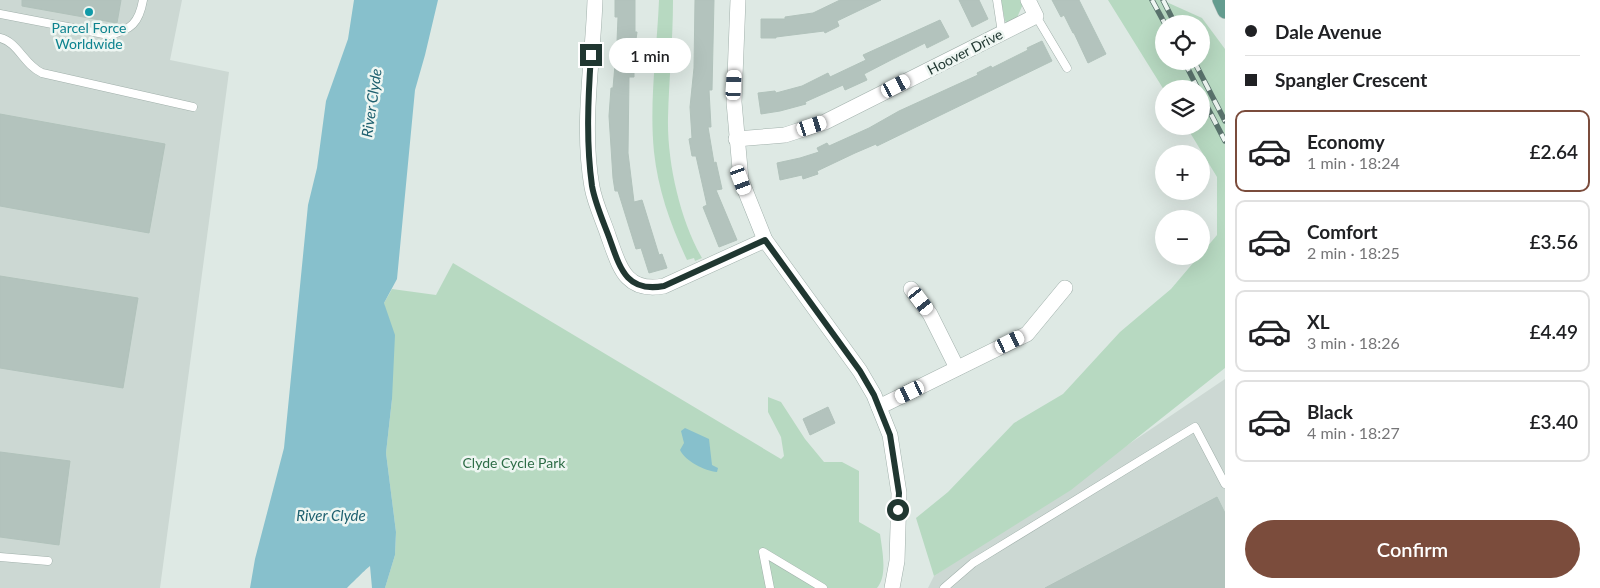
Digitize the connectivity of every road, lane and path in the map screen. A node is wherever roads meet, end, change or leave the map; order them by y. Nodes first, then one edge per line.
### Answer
1 (143, 0) edge
2 (594, 0) edge
3 (738, 0) edge
4 (997, 0) edge
5 (1028, 0) edge
6 (1220, 0) edge
7 (1225, 11) edge
8 (0, 14) edge
9 (1036, 16) junction
10 (1002, 33) junction
11 (0, 38) edge
12 (1067, 68) dead end
13 (193, 107) dead end
14 (736, 139) junction
15 (765, 240) junction
16 (1065, 288) dead end
17 (911, 289) dead end
18 (957, 368) junction
19 (879, 407) junction
20 (1225, 484) edge
21 (0, 557) edge
22 (48, 561) dead end
23 (770, 588) edge
24 (823, 588) edge
25 (892, 588) edge
26 (944, 588) edge

1 - 8 lane
2 - 15 street
3 - 14 street
4 - 10 lane
5 - 9 street
6 - 7 main road
9 - 10 street, Hoover Drive
9 - 12 lane
10 - 14 street, Hoover Drive
11 - 13 lane
14 - 15 street
15 - 19 street
16 - 18 street
17 - 18 street
18 - 19 street
19 - 25 street
20 - 26 lane
21 - 22 lane
23 - 24 lane

